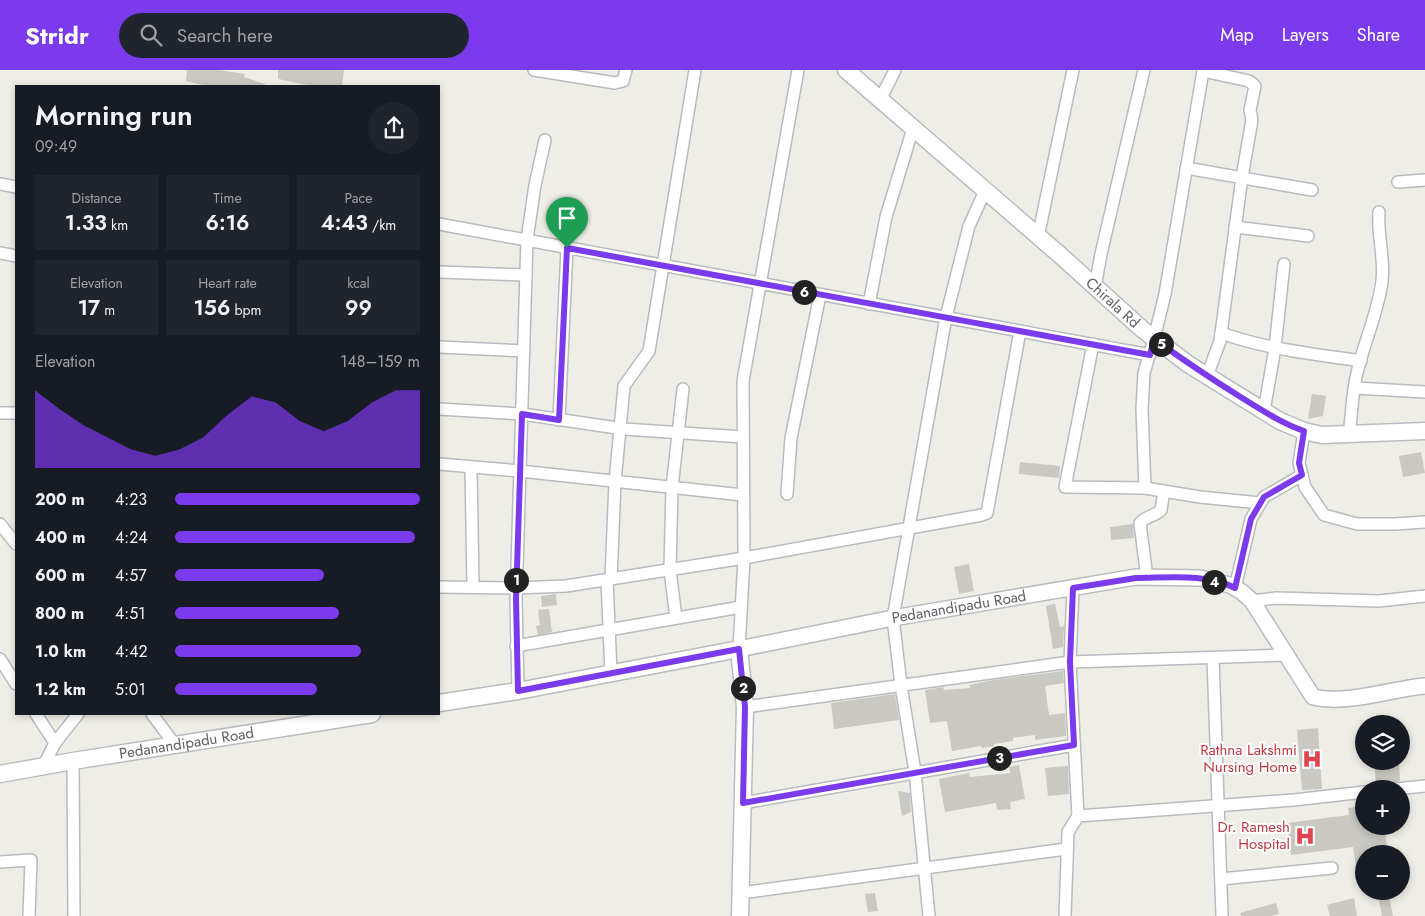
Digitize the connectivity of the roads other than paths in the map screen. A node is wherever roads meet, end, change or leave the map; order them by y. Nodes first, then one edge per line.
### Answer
1 (534, 70) edge
2 (626, 70) edge
3 (695, 70) edge
4 (798, 70) edge
5 (846, 70) edge
6 (895, 70) edge
7 (1073, 70) edge
8 (1144, 70) edge
9 (880, 100) junction
10 (912, 128) junction
11 (545, 140) dead end
12 (1186, 168) junction
13 (1242, 177) junction
14 (1425, 180) edge
15 (1398, 182) dead end
16 (0, 184) edge
17 (15, 187) edge
18 (1312, 190) dead end
19 (985, 191) junction
20 (1379, 212) dead end
21 (440, 224) edge
22 (1235, 227) junction
23 (1308, 236) dead end
24 (1038, 237) junction
25 (527, 240) junction
26 (567, 248) junction
27 (0, 253) edge
28 (15, 256) edge
29 (1284, 264) dead end
30 (662, 266) junction
31 (440, 272) edge
32 (526, 275) junction
33 (761, 284) junction
34 (1095, 287) junction
35 (820, 295) junction
36 (869, 304) junction
37 (946, 317) junction
38 (1020, 330) junction
39 (1221, 333) junction
40 (1154, 339) junction
41 (1093, 344) junction
42 (440, 347) edge
43 (1275, 348) junction
44 (524, 351) junction
45 (1150, 355) junction
46 (1361, 361) junction
47 (1207, 376) junction
48 (1355, 388) junction
49 (683, 389) dead end
50 (1425, 392) edge
51 (440, 409) edge
52 (1264, 411) junction
53 (0, 413) edge
54 (15, 413) edge
55 (522, 414) junction
56 (559, 420) junction
57 (619, 428) junction
58 (1304, 431) junction
59 (1425, 432) edge
60 (678, 433) junction
61 (1349, 434) junction
62 (743, 437) junction
63 (440, 464) edge
64 (472, 467) junction
65 (520, 471) junction
66 (1302, 475) junction
67 (615, 482) junction
68 (672, 488) junction
69 (1145, 488) junction
70 (1164, 491) junction
71 (788, 494) dead end
72 (743, 495) junction
73 (1260, 503) junction
74 (1425, 522) edge
75 (0, 524) edge
76 (909, 527) junction
77 (15, 543) edge
78 (744, 558) junction
79 (670, 570) junction
80 (1147, 578) junction
81 (609, 579) junction
82 (440, 586) edge
83 (473, 586) junction
84 (516, 588) junction
85 (1073, 588) junction
86 (1235, 588) junction
87 (1425, 596) edge
88 (1252, 601) junction
89 (741, 607) junction
90 (676, 618) junction
91 (894, 618) junction
92 (608, 630) junction
93 (516, 646) junction
94 (739, 649) junction
95 (1287, 656) junction
96 (1213, 658) junction
97 (0, 660) edge
98 (1070, 662) junction
99 (611, 673) junction
100 (15, 682) edge
101 (901, 685) junction
102 (1425, 686) edge
103 (518, 691) junction
104 (440, 703) edge
105 (745, 707) junction
106 (37, 715) edge
107 (77, 715) edge
108 (153, 715) edge
109 (366, 715) edge
110 (55, 743) junction
111 (176, 745) junction
112 (1074, 745) junction
113 (73, 761) junction
114 (43, 767) junction
115 (915, 772) junction
116 (0, 774) edge
117 (1425, 786) edge
118 (1410, 788) edge
119 (1355, 793) edge
120 (743, 803) junction
121 (1219, 805) junction
122 (1078, 816) junction
123 (1066, 849) junction
124 (0, 862) edge
125 (925, 868) junction
126 (1332, 868) dead end
127 (1221, 879) junction
128 (741, 893) junction
129 (29, 916) edge
130 (74, 916) edge
131 (740, 916) edge
132 (929, 916) edge
133 (1065, 916) edge
134 (1222, 916) edge

1 - 2 street
3 - 30 street
4 - 33 street
5 - 9 main road, Chirala Rd
6 - 9 street
7 - 24 street
8 - 34 street
9 - 10 main road, Chirala Rd
10 - 19 main road, Chirala Rd
10 - 36 street
11 - 25 street
12 - 13 street
12 - 13 street
12 - 40 street
13 - 18 street
13 - 22 street
14 - 15 street
16 - 17 street
19 - 24 main road, Chirala Rd
19 - 37 street
20 - 46 street
21 - 25 street
22 - 23 street
22 - 39 street
24 - 34 main road, Chirala Rd
25 - 26 street
25 - 32 street
26 - 30 street
26 - 56 street
27 - 28 street
29 - 43 street
30 - 33 street
30 - 57 street
31 - 32 street
32 - 44 street
33 - 35 street
33 - 62 street
34 - 40 main road, Chirala Rd
35 - 36 street
35 - 71 street
36 - 37 street
37 - 38 street
37 - 76 street
38 - 41 street
38 - 76 street
39 - 43 street
39 - 47 street
40 - 45 street
40 - 47 main road, Chirala Rd
41 - 45 street
41 - 69 street
42 - 44 street
43 - 46 street
43 - 52 street
44 - 55 street
45 - 69 street
46 - 48 street
47 - 52 main road, Chirala Rd
48 - 50 street
48 - 61 street
49 - 60 street
51 - 55 street
52 - 58 main road, Chirala Rd
53 - 54 street
55 - 56 street
55 - 65 street
56 - 57 street
57 - 60 street
57 - 67 street
58 - 61 main road, Chirala Rd
58 - 66 street
59 - 61 main road, Chirala Rd
60 - 62 street
60 - 68 street
62 - 72 street
63 - 64 street
64 - 65 street
64 - 83 street
65 - 67 street
65 - 84 street
66 - 73 street
66 - 74 street
67 - 68 street
67 - 81 street
68 - 72 street
68 - 79 street
69 - 70 street
70 - 73 street
70 - 80 street
72 - 78 street
73 - 86 street
75 - 77 street
76 - 78 street
76 - 91 street
78 - 79 street
78 - 89 street
79 - 81 street
79 - 90 street
80 - 85 street, Pedanandipadu Road
80 - 86 street, Pedanandipadu Road
81 - 84 street
81 - 92 street
82 - 83 street
83 - 84 street
84 - 93 street
85 - 91 street, Pedanandipadu Road
85 - 98 street
86 - 88 street, Pedanandipadu Road
87 - 88 street
88 - 95 street, Pedanandipadu Road
89 - 90 street
89 - 94 street
90 - 92 street
91 - 94 street, Pedanandipadu Road
91 - 101 street
92 - 93 street
92 - 99 street
93 - 103 street
94 - 99 main road, Pedanandipadu Road
94 - 105 main road
95 - 96 street
95 - 102 street, Pedanandipadu Road
96 - 98 street
96 - 121 street
97 - 100 street
98 - 101 street
98 - 112 street
99 - 103 main road, Pedanandipadu Road
101 - 105 street
101 - 115 street
103 - 104 main road, Pedanandipadu Road
105 - 120 main road
106 - 110 street
107 - 110 street
108 - 111 street
109 - 111 main road, Pedanandipadu Road
110 - 114 street
111 - 113 main road, Pedanandipadu Road
112 - 115 street
112 - 122 street
113 - 114 main road, Pedanandipadu Road
113 - 130 street
114 - 116 main road, Pedanandipadu Road
115 - 120 street
115 - 125 street
117 - 118 street
119 - 121 street
120 - 128 main road
121 - 122 street
121 - 127 street
122 - 123 street
123 - 125 street
123 - 133 street
124 - 129 street
125 - 128 street
125 - 132 street
126 - 127 street
127 - 134 street
128 - 131 main road

